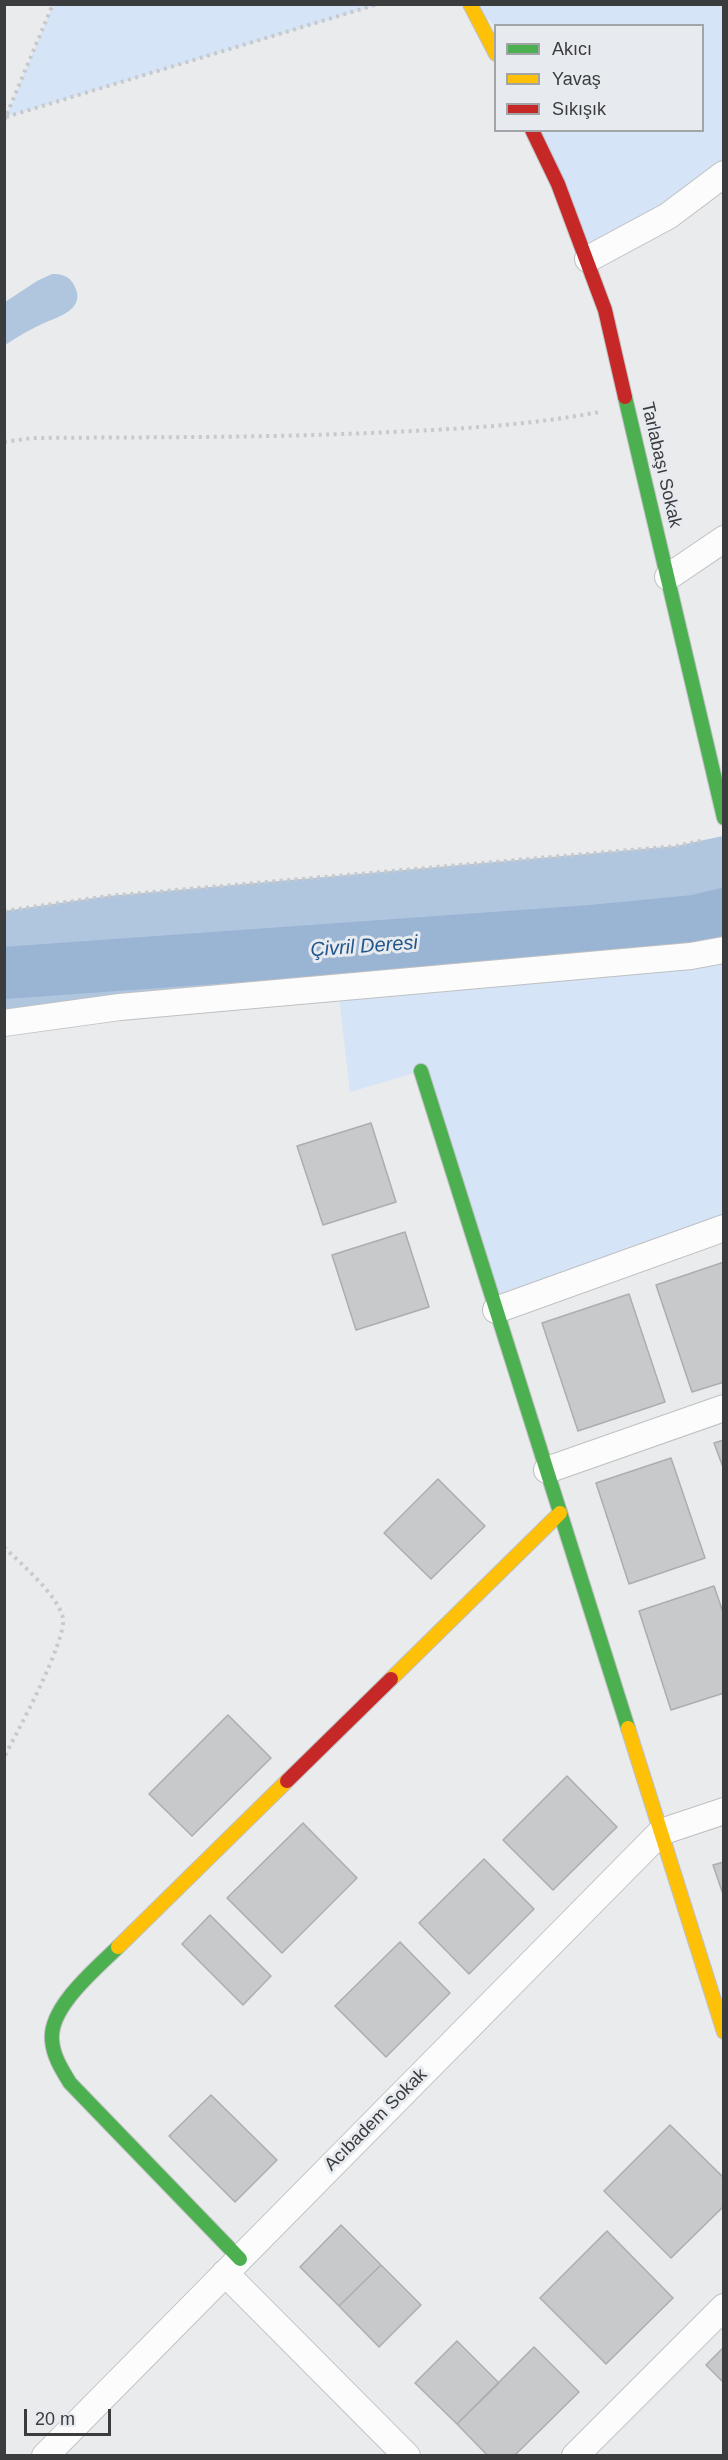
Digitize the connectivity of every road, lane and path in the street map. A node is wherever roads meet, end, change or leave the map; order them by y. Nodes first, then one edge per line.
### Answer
1 (53, 4) edge
2 (378, 4) edge
3 (470, 4) edge
4 (494, 52) edge
5 (5, 119) edge
6 (533, 132) edge
7 (723, 174) edge
8 (588, 259) junction
9 (629, 406) junction
10 (4, 442) edge
11 (723, 539) edge
12 (668, 577) junction
13 (723, 818) edge
14 (714, 838) dead end
15 (4, 911) edge
16 (723, 950) edge
17 (4, 1023) edge
18 (421, 1071) dead end
19 (723, 1228) edge
20 (496, 1310) junction
21 (723, 1408) edge
22 (547, 1470) junction
23 (560, 1513) junction
24 (4, 1548) edge
25 (4, 1757) edge
26 (723, 1811) edge
27 (661, 1832) junction
28 (723, 2032) edge
29 (232, 2266) junction
30 (723, 2307) edge
31 (45, 2456) edge
32 (407, 2456) edge
33 (575, 2456) edge

1 - 5 path
2 - 5 path
3 - 4 street
6 - 8 street, Tarlabaşı Sokak
7 - 8 street
8 - 9 street, Tarlabaşı Sokak
9 - 10 path
9 - 12 street, Tarlabaşı Sokak
11 - 12 street
12 - 13 street, Tarlabaşı Sokak
14 - 15 path
16 - 17 street
18 - 20 street
19 - 20 street
20 - 22 street
21 - 22 street
22 - 23 street
23 - 27 street
23 - 29 street
24 - 25 path
26 - 27 street, Acıbadem Sokak
27 - 28 street
27 - 29 street, Acıbadem Sokak
29 - 31 street, Acıbadem Sokak
29 - 32 street
30 - 33 street

